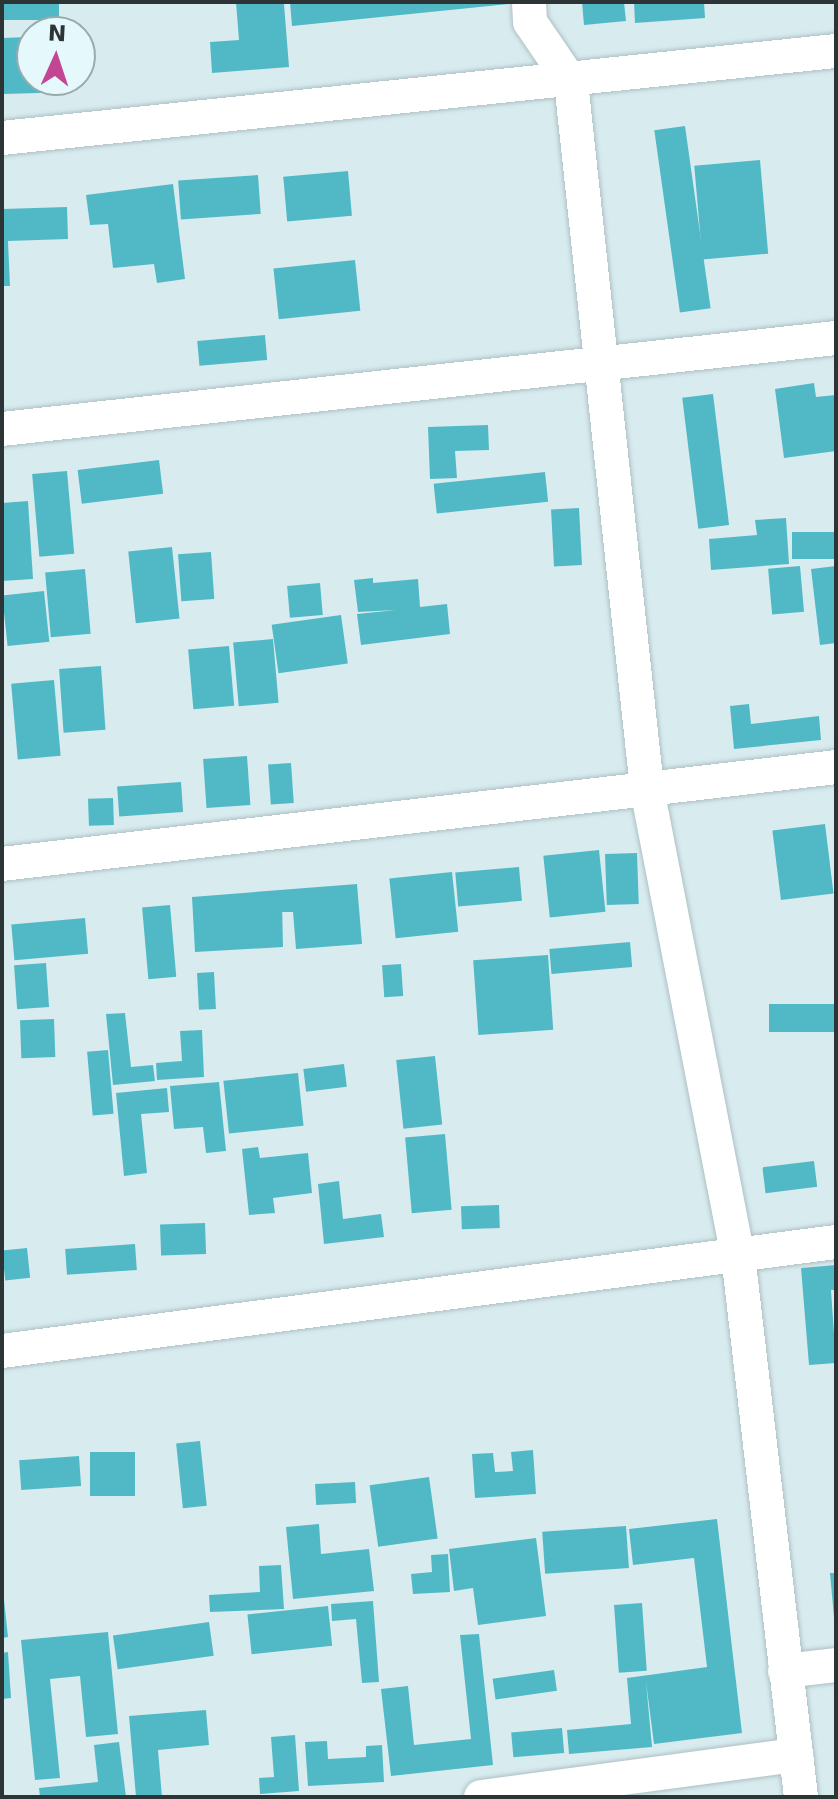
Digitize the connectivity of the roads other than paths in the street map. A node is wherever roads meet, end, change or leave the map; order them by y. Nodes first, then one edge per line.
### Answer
1 (529, 2) edge
2 (836, 51) edge
3 (571, 82) junction
4 (2, 138) edge
5 (836, 338) edge
6 (600, 364) junction
7 (2, 429) edge
8 (836, 767) edge
9 (647, 789) junction
10 (2, 864) edge
11 (836, 1242) edge
12 (738, 1255) junction
13 (2, 1351) edge
14 (836, 1665) edge
15 (785, 1671) junction
16 (796, 1755) junction
17 (481, 1797) edge
18 (801, 1797) edge

1 - 3 street
2 - 3 street
3 - 4 street
3 - 6 street
5 - 6 street
6 - 7 street
6 - 9 street
8 - 9 street
9 - 10 street
9 - 12 street
11 - 12 street
12 - 13 street
12 - 15 street
14 - 15 street
15 - 16 street
16 - 17 street
16 - 18 street

